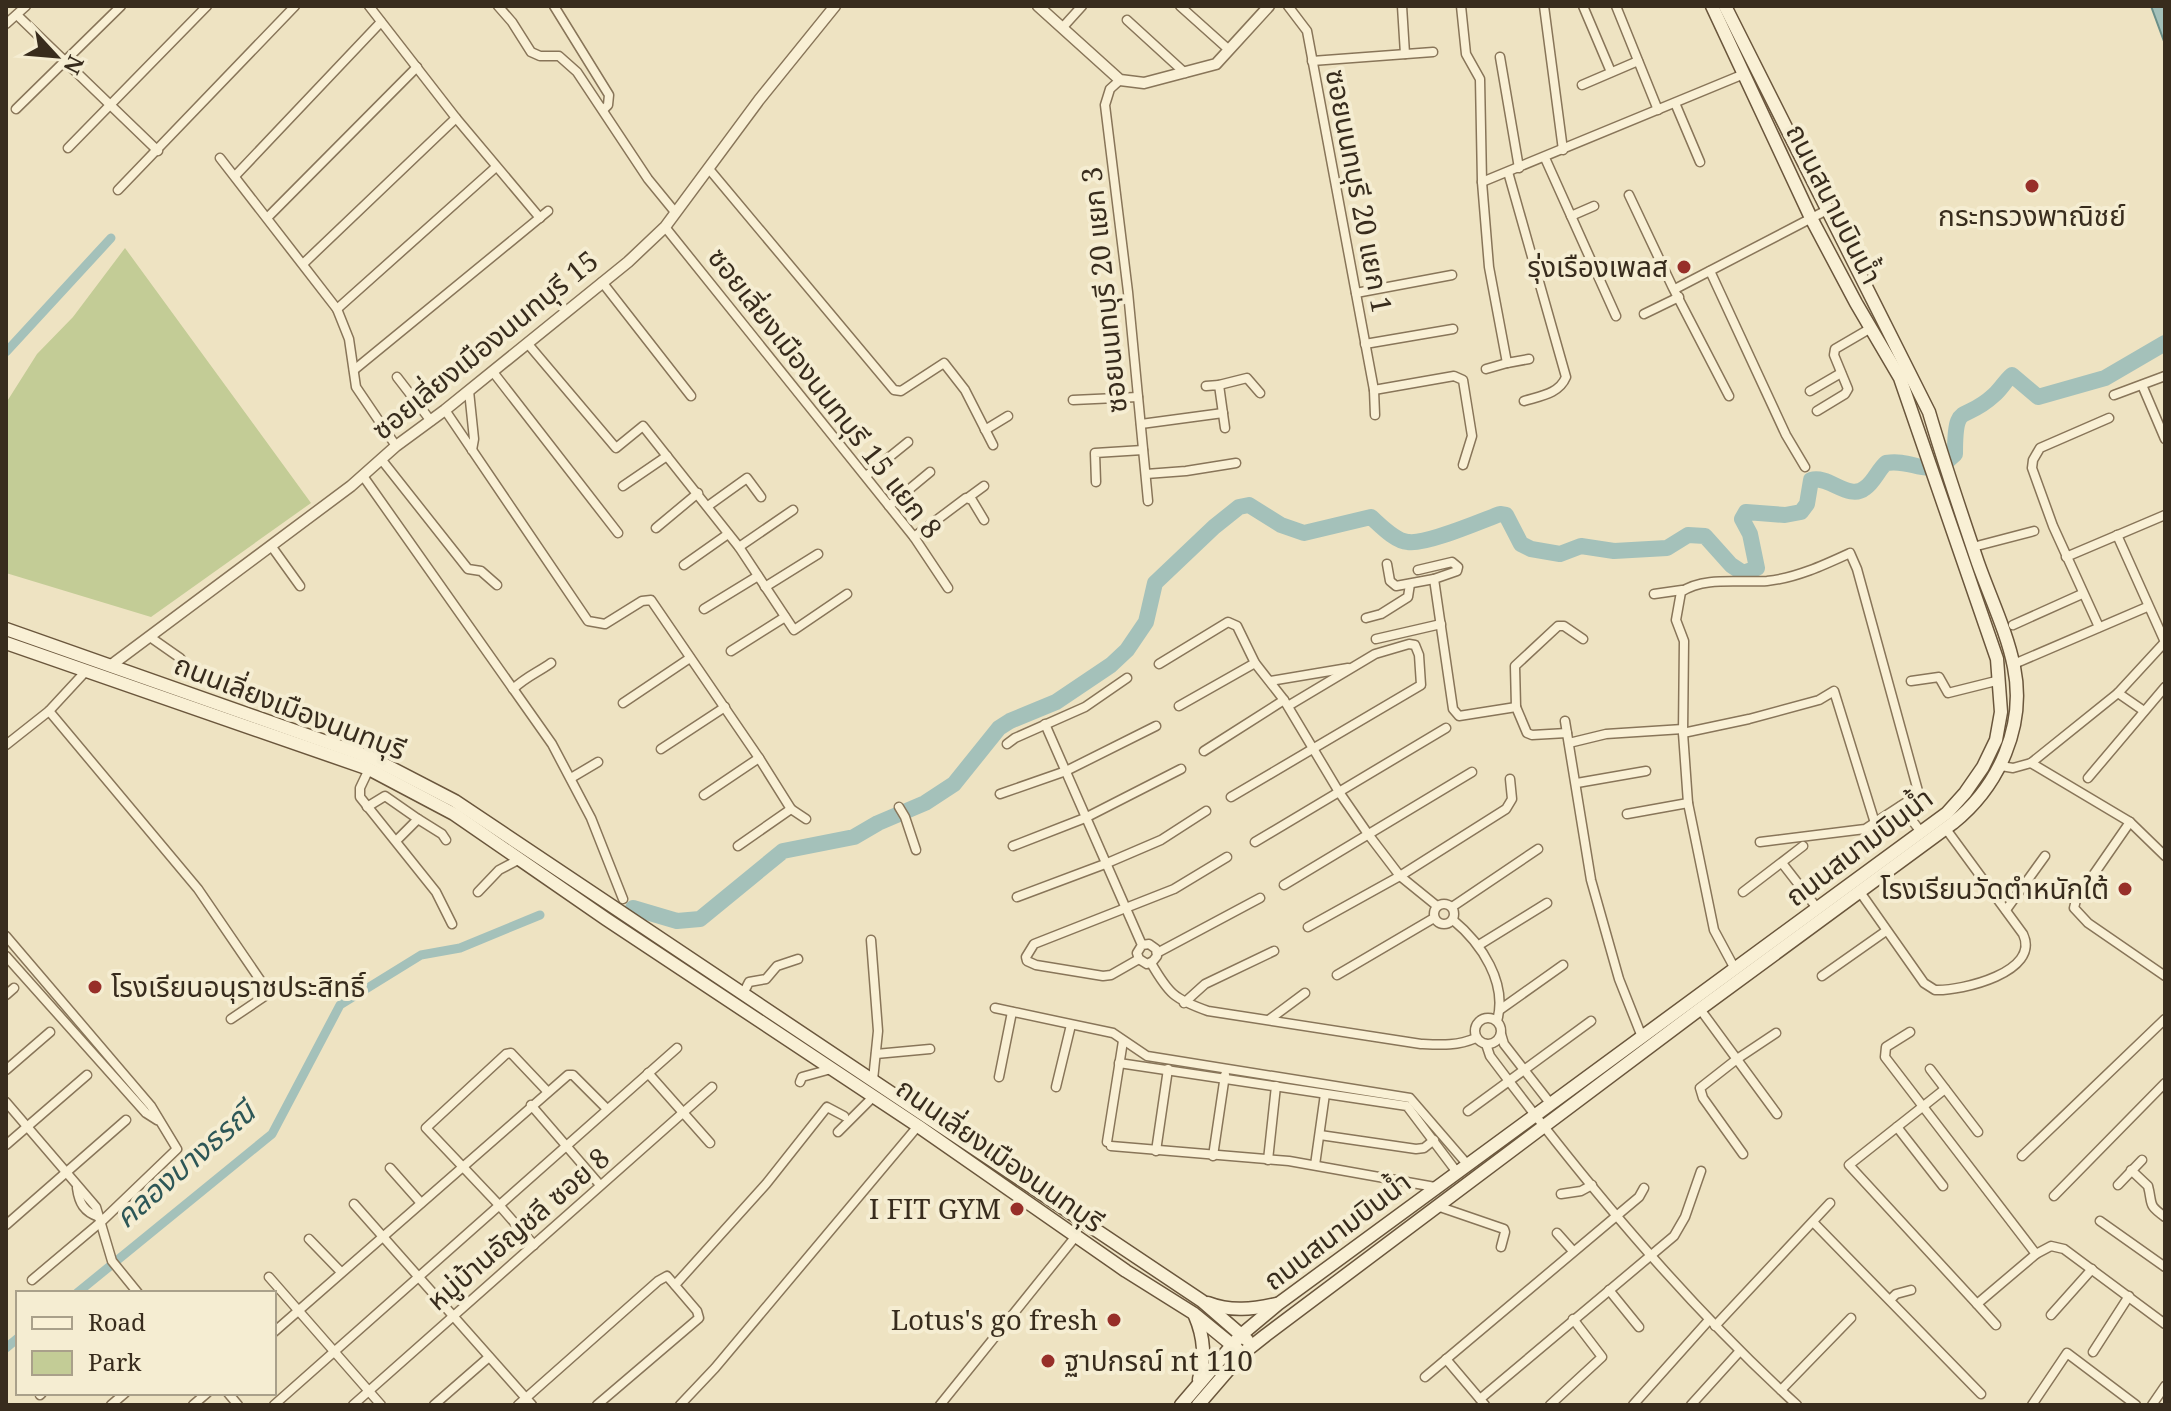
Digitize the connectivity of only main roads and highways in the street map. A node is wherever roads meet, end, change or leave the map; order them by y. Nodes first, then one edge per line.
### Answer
1 (1712, 6) edge
2 (1725, 6) edge
3 (1936, 458) junction
4 (1943, 481) junction
5 (6, 629) edge
6 (6, 643) edge
7 (743, 994) junction
8 (728, 999) junction
9 (1467, 1164) junction
10 (1487, 1170) junction
11 (1467, 1184) junction
12 (1202, 1301) junction
13 (1278, 1304) junction
14 (1193, 1313) junction
15 (1241, 1335) junction
16 (1232, 1345) junction
17 (1248, 1350) junction
18 (1197, 1386) junction
19 (1181, 1405) edge
20 (1198, 1405) edge

1 - 3 main road, ถนนสนามบินน้ำ
2 - 3 main road, ถนนสนามบินน้ำ
3 - 4 main road, ถนนสนามบินน้ำ
4 - 9 main road, ถนนสนามบินน้ำ
4 - 10 main road, ถนนสนามบินน้ำ
5 - 7 main road, ถนนเลี่ยงเมืองนนทบุรี
6 - 8 main road, ถนนเลี่ยงเมืองนนทบุรี
7 - 8 main road
7 - 12 main road, ถนนเลี่ยงเมืองนนทบุรี
8 - 14 main road, ถนนเลี่ยงเมืองนนทบุรี
9 - 10 main road
9 - 11 main road
9 - 13 main road, ถนนสนามบินน้ำ
10 - 11 main road, ถนนสนามบินน้ำ
11 - 17 main road, ถนนสนามบินน้ำ
12 - 13 main road
12 - 15 main road, ถนนเลี่ยงเมืองนนทบุรี
13 - 15 main road, ถนนสนามบินน้ำ
14 - 16 main road, ถนนเลี่ยงเมืองนนทบุรี
14 - 18 main road
15 - 16 main road, ถนนสนามบินน้ำ
15 - 17 main road, ถนนเลี่ยงเมืองนนทบุรี
16 - 17 main road, ถนนเลี่ยงเมืองนนทบุรี
16 - 18 main road, ถนนสนามบินน้ำ
17 - 20 main road, ถนนสนามบินน้ำ
18 - 19 main road, ถนนสนามบินน้ำ

